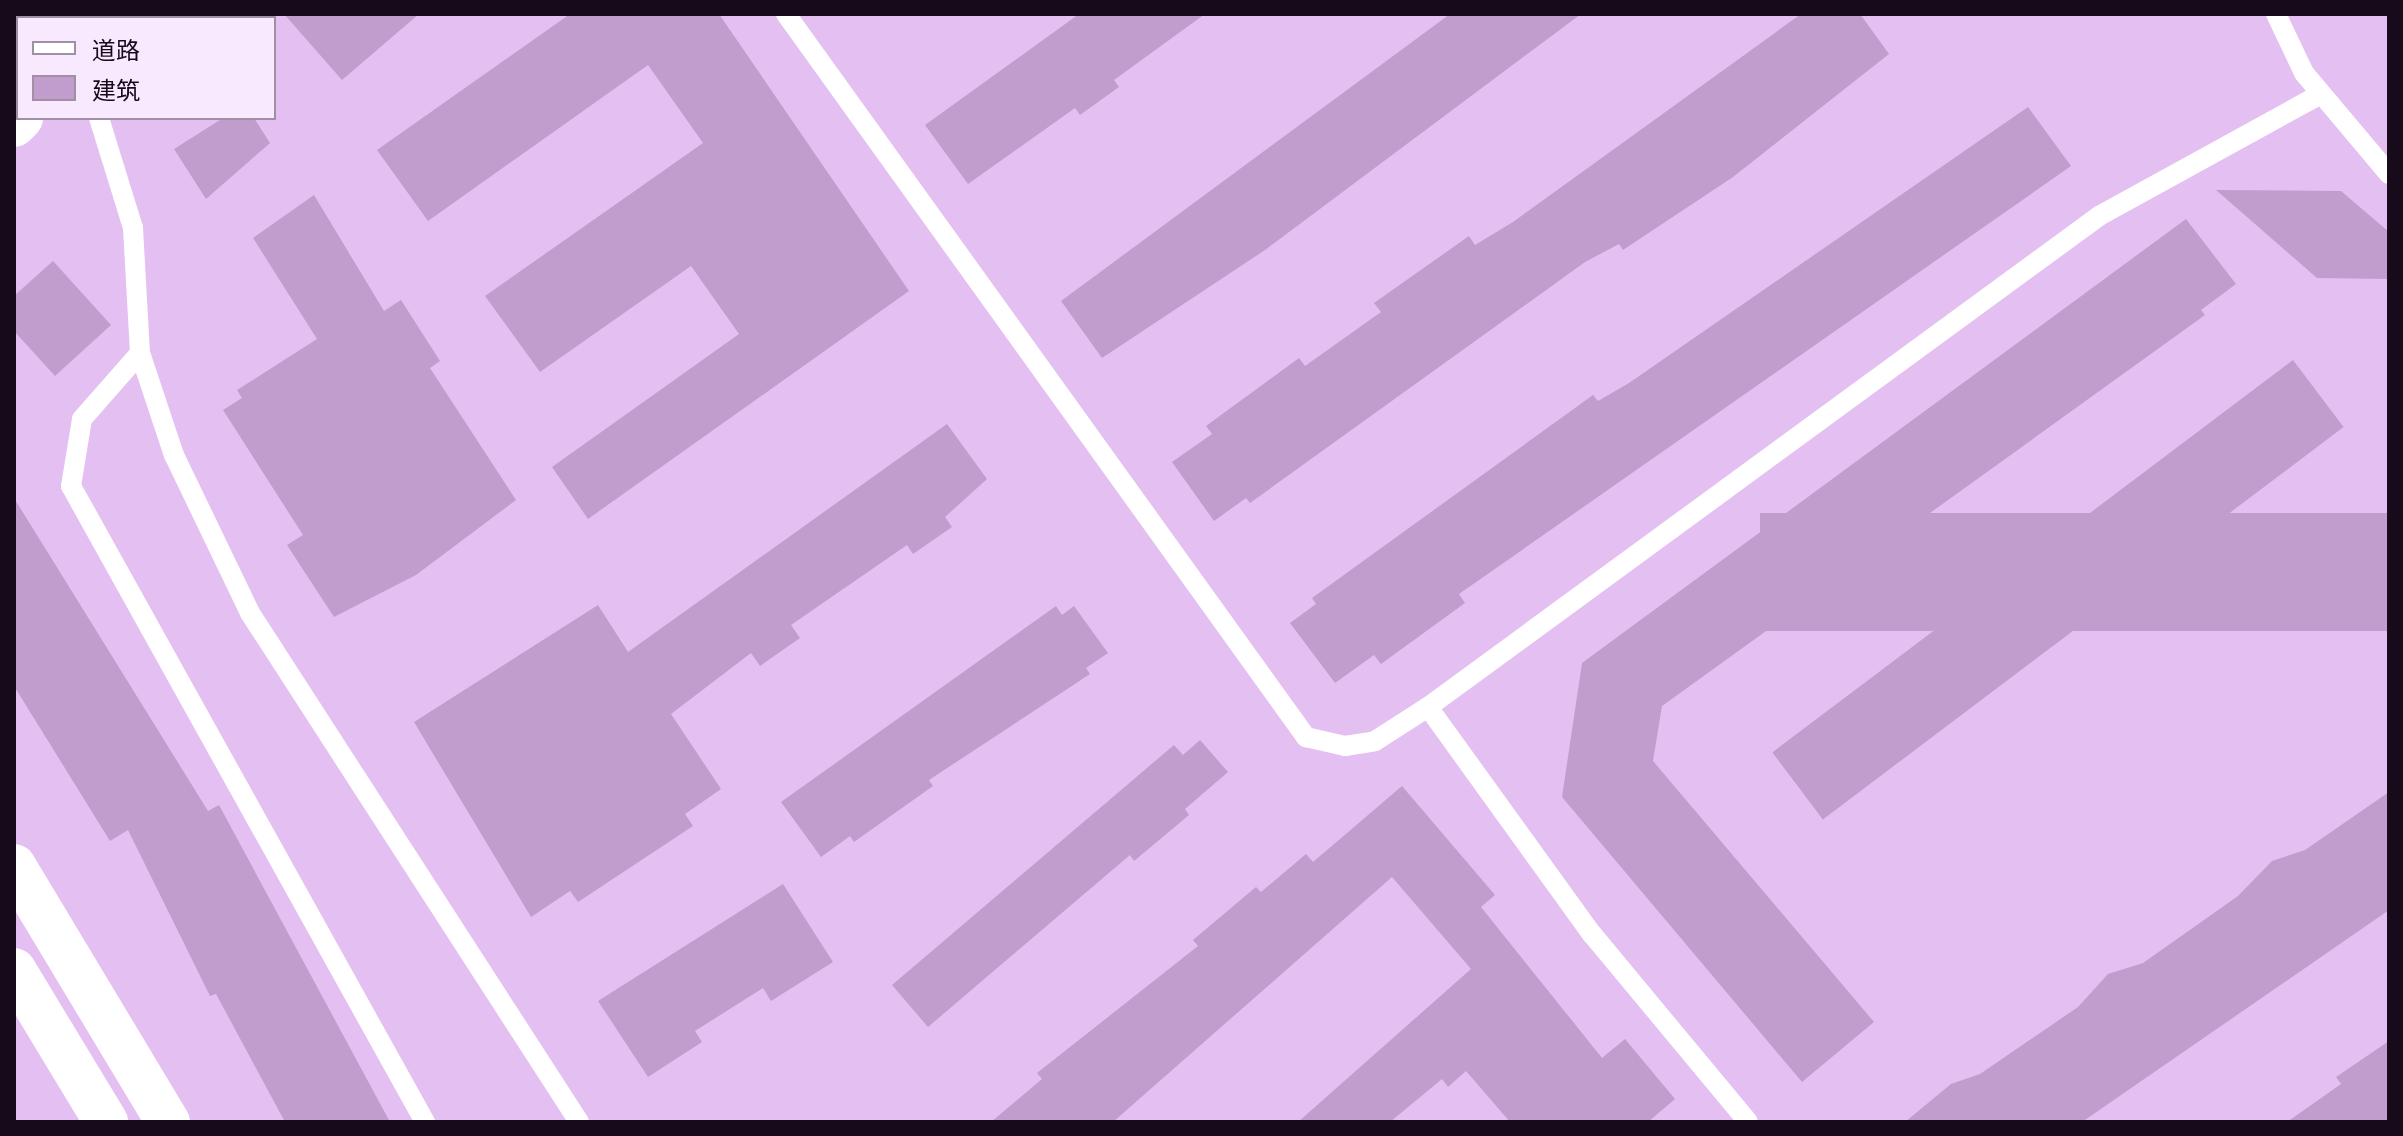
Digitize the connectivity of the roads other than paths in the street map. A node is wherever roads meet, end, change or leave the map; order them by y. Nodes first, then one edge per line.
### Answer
1 (786, 14) edge
2 (2276, 14) edge
3 (2321, 94) junction
4 (100, 120) edge
5 (2389, 174) edge
6 (140, 353) junction
7 (1428, 707) junction
8 (14, 866) edge
9 (14, 970) edge
10 (106, 1122) edge
11 (168, 1122) edge
12 (425, 1122) edge
13 (579, 1122) edge
14 (1748, 1122) edge

1 - 7 lane
2 - 3 lane
3 - 5 lane
3 - 7 lane
4 - 6 lane
6 - 12 lane
6 - 13 lane
7 - 14 lane
8 - 11 street
9 - 10 street

